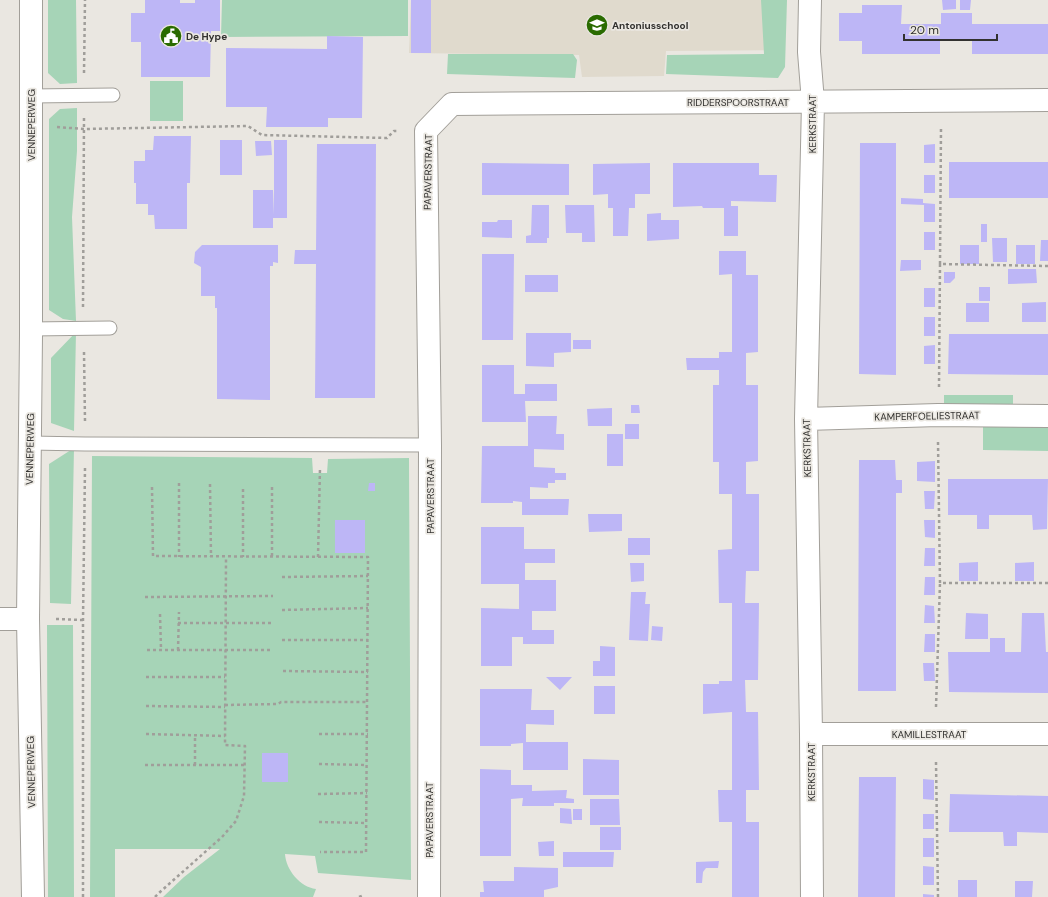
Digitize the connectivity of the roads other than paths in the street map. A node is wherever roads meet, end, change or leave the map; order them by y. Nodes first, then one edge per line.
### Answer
1 (31, 0) edge
2 (810, 0) edge
3 (113, 95) dead end
4 (31, 96) junction
5 (1048, 100) edge
6 (813, 102) junction
7 (452, 104) joint
8 (110, 328) dead end
9 (31, 329) junction
10 (1048, 416) edge
11 (806, 419) junction
12 (30, 443) junction
13 (430, 445) junction
14 (0, 619) edge
15 (28, 619) junction
16 (811, 734) junction
17 (1048, 734) edge
18 (33, 897) edge
19 (429, 897) edge
20 (812, 897) edge

1 - 4 street, VENNEPERWEG
2 - 6 street, KERKSTRAAT
3 - 4 lane
4 - 9 street, VENNEPERWEG
5 - 6 street, RIDDERSPOORSTRAAT
6 - 7 street, RIDDERSPOORSTRAAT
6 - 11 street, KERKSTRAAT
7 - 13 street, PAPAVERSTRAAT
8 - 9 lane
9 - 12 street, VENNEPERWEG
10 - 11 street, KAMPERFOELIESTRAAT
11 - 16 street, KERKSTRAAT
12 - 13 lane
12 - 15 street, VENNEPERWEG
13 - 19 street, PAPAVERSTRAAT
14 - 15 street
15 - 18 street, VENNEPERWEG
16 - 17 street, KAMILLESTRAAT
16 - 20 street, KERKSTRAAT

